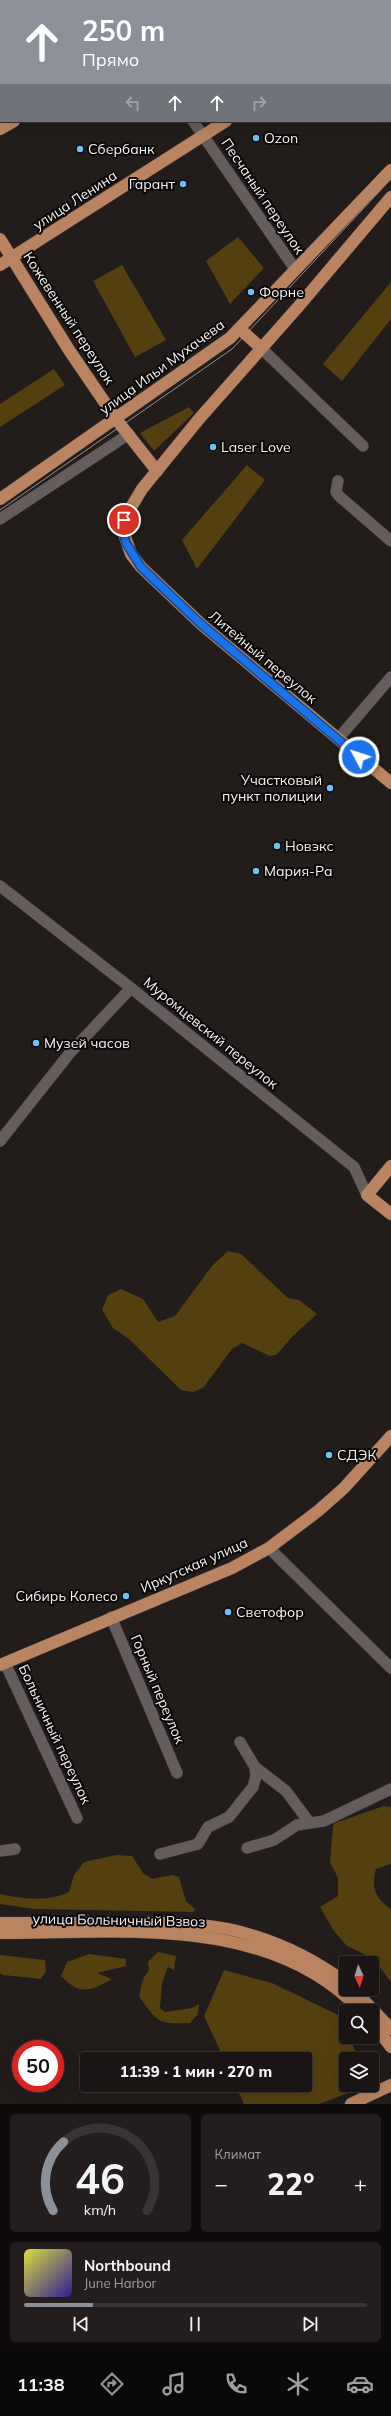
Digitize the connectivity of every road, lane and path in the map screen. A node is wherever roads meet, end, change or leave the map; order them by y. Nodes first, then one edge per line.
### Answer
1 (12, 122) edge
2 (194, 122) edge
3 (225, 122) edge
4 (0, 129) edge
5 (204, 137) junction
6 (391, 170) edge
7 (391, 197) edge
8 (0, 239) edge
9 (12, 258) junction
10 (0, 265) edge
11 (295, 269) junction
12 (240, 329) junction
13 (261, 348) junction
14 (116, 419) junction
15 (129, 434) junction
16 (362, 446) dead end
17 (157, 471) junction
18 (338, 482) dead end
19 (0, 499) edge
20 (0, 519) edge
21 (391, 541) edge
22 (391, 677) edge
23 (338, 739) junction
24 (391, 783) edge
25 (0, 886) edge
26 (131, 988) junction
27 (0, 1141) edge
28 (391, 1166) edge
29 (367, 1195) junction
30 (391, 1214) edge
31 (391, 1436) edge
32 (269, 1548) junction
33 (111, 1617) junction
34 (3, 1664) edge
35 (391, 1668) edge
36 (240, 1742) dead end
37 (255, 1767) junction
38 (177, 1773) dead end
39 (391, 1789) edge
40 (77, 1818) dead end
41 (309, 1822) junction
42 (246, 1848) dead end
43 (15, 1849) dead end
44 (0, 1851) edge
45 (160, 1854) dead end
46 (0, 1923) edge
47 (0, 1933) edge
48 (339, 1979) edge
49 (360, 1996) edge
50 (353, 2004) edge
51 (391, 2029) edge
52 (379, 2031) edge
53 (391, 2047) edge
54 (391, 2085) edge
55 (350, 2104) edge

1 - 4 main road
2 - 5 street, Песчаный переулок
3 - 5 main road, улица Ленина
5 - 9 main road, улица Ленина
5 - 11 street, Песчаный переулок
6 - 11 main road, улица Ильи Мухачева
7 - 13 main road
8 - 9 main road, Кожевенный переулок
9 - 10 main road, улица Ленина
9 - 14 main road, Кожевенный переулок
11 - 12 main road, улица Ильи Мухачева
12 - 13 main road
12 - 14 main road, улица Ильи Мухачева
13 - 16 street
13 - 17 main road
14 - 15 main road, Кожевенный переулок
14 - 19 main road, улица Ильи Мухачева
15 - 17 main road, Кожевенный переулок
15 - 20 street
17 - 23 main road, Литейный переулок
18 - 21 street
22 - 23 street
23 - 24 main road, Литейный переулок
25 - 26 street, Муромцевский переулок
26 - 27 street
26 - 29 street, Муромцевский переулок
28 - 29 main road
29 - 30 main road, Муромцевский переулок
31 - 32 main road, Иркутская улица
32 - 33 main road, Иркутская улица
32 - 35 street
33 - 34 main road, Иркутская улица
33 - 38 street, Горный переулок
34 - 40 street, Больничный переулок
36 - 37 street
37 - 41 street
37 - 45 street
39 - 41 street
41 - 42 street
43 - 44 street
46 - 48 main road, улица Больничный Взвоз
47 - 50 main road, улица Больничный Взвоз
49 - 51 main road
52 - 53 main road
54 - 55 main road

